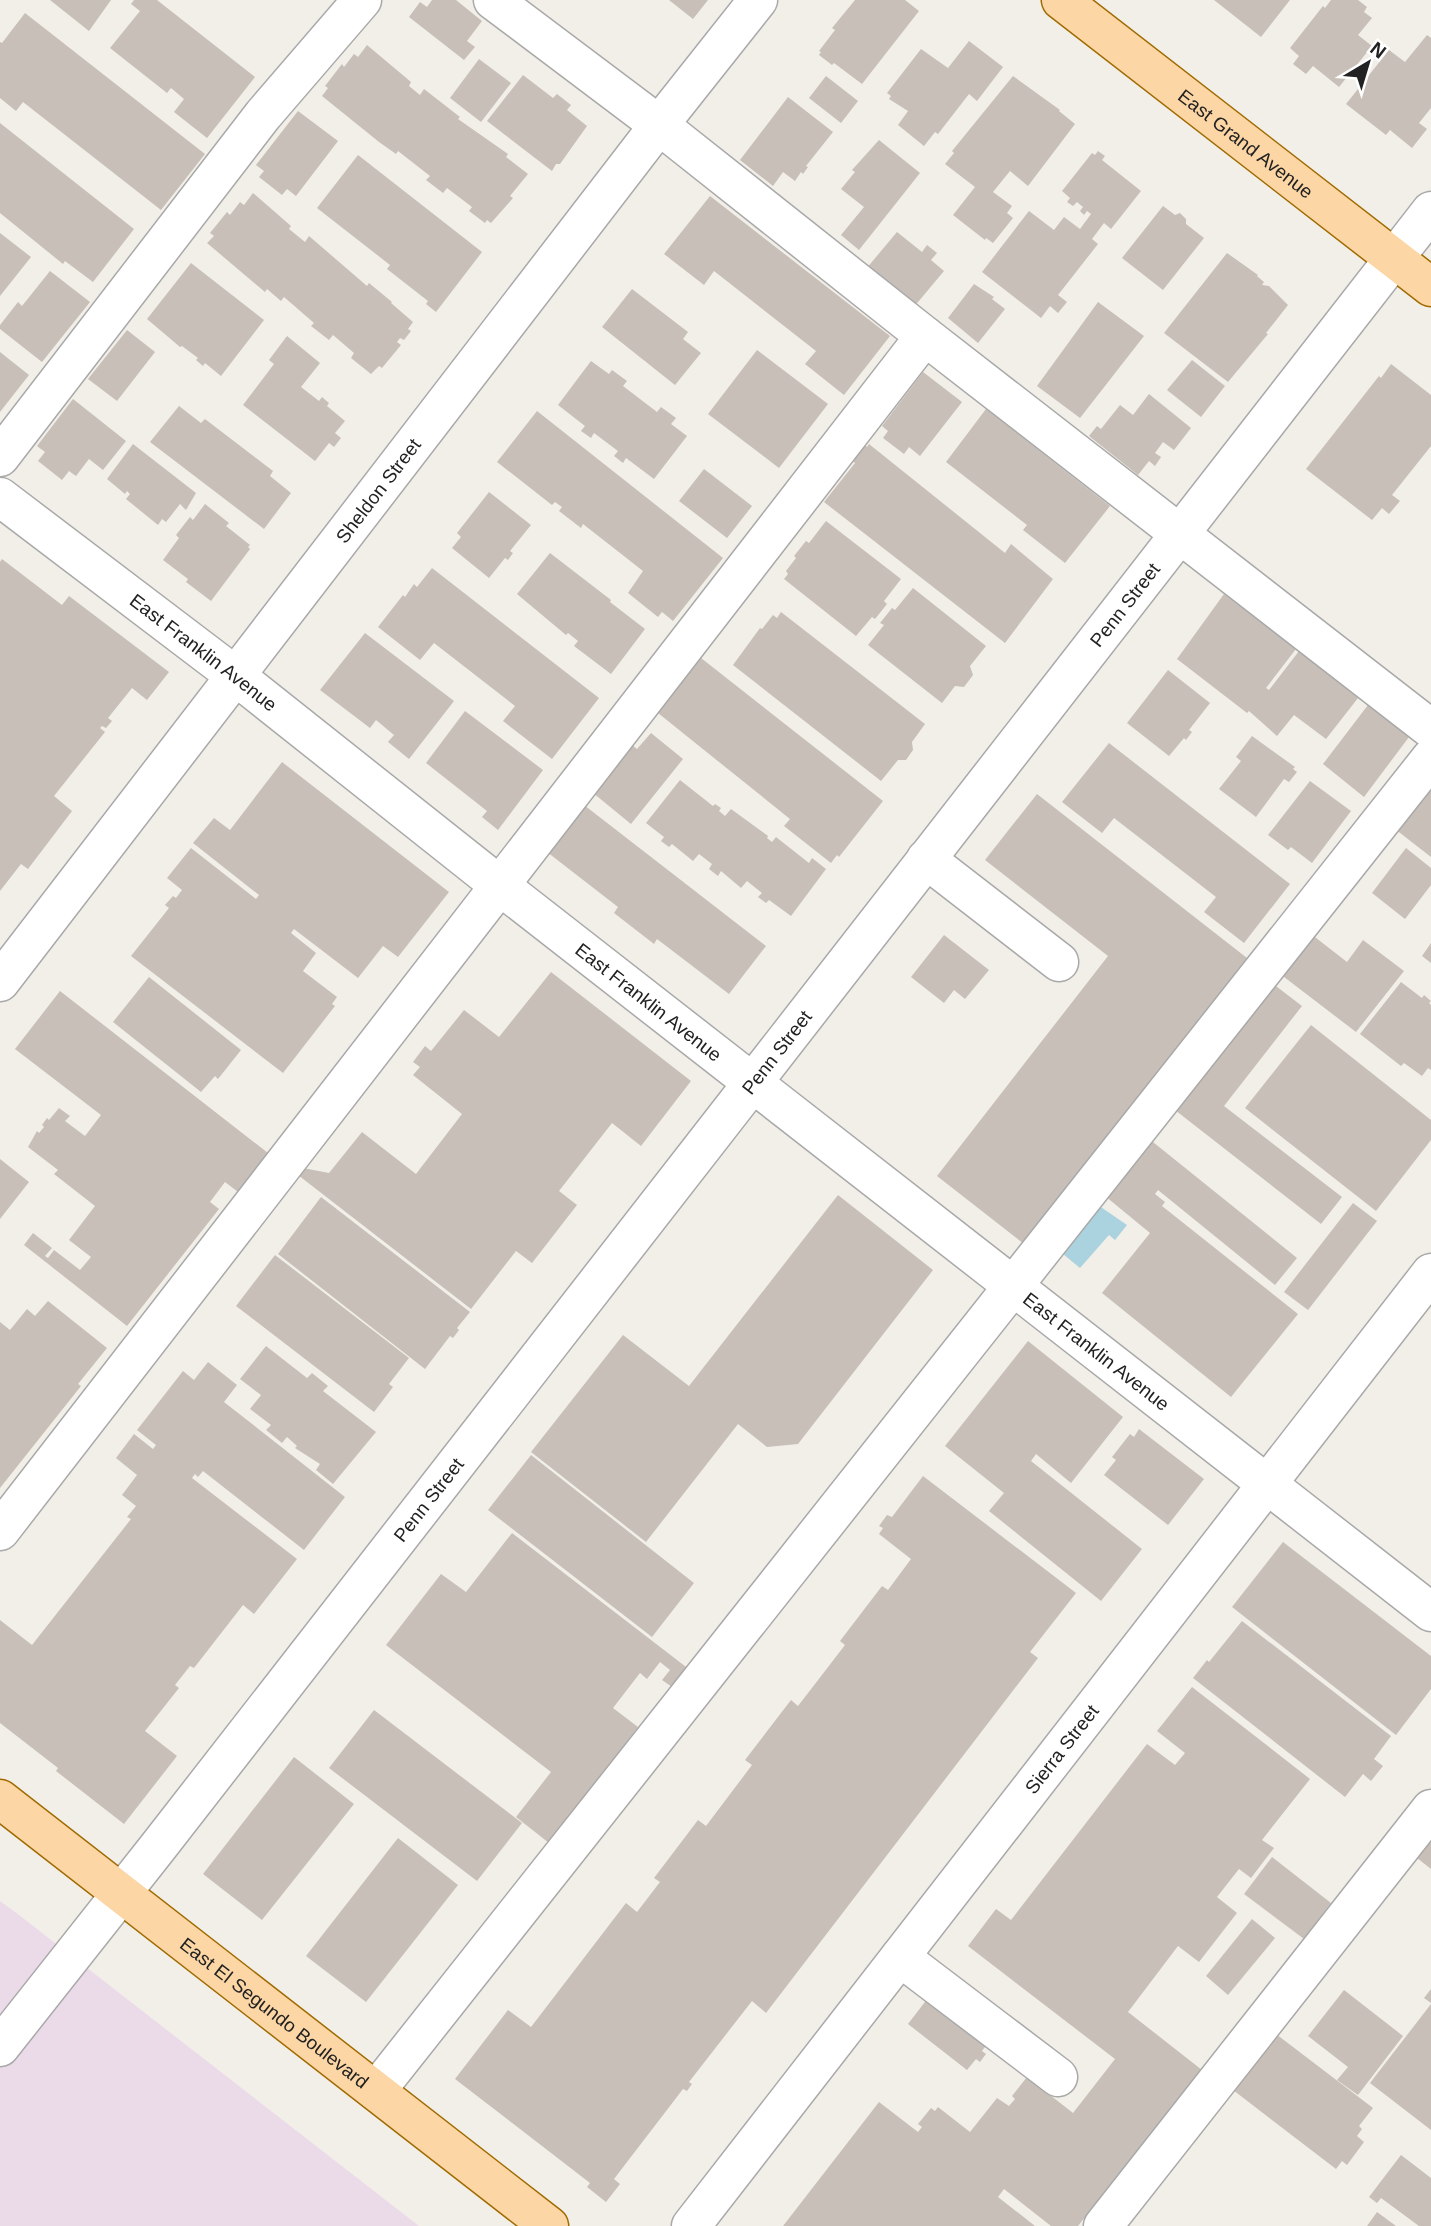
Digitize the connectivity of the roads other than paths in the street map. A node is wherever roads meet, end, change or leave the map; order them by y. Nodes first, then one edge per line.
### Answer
1 (362, 0) edge
2 (493, 0) edge
3 (758, 0) edge
4 (1062, 0) edge
5 (659, 125) junction
6 (1431, 211) edge
7 (1394, 258) junction
8 (1431, 287) edge
9 (925, 337) junction
10 (0, 457) edge
11 (0, 497) edge
12 (1178, 535) junction
13 (237, 677) junction
14 (1431, 729) edge
15 (1431, 758) edge
16 (926, 859) junction
17 (499, 886) junction
18 (1059, 962) dead end
19 (0, 982) edge
20 (752, 1083) junction
21 (1431, 1273) edge
22 (1013, 1286) junction
23 (1267, 1484) junction
24 (0, 1531) edge
25 (1431, 1612) edge
26 (0, 1799) edge
27 (1431, 1809) edge
28 (122, 1894) junction
29 (900, 1957) junction
30 (0, 2047) edge
31 (1058, 2077) dead end
32 (376, 2091) junction
33 (549, 2226) edge
34 (691, 2226) edge
35 (1103, 2226) edge

1 - 10 street
2 - 5 street
3 - 5 street, Sheldon Street
4 - 7 main road, East Grand Avenue
5 - 9 street
5 - 13 street, Sheldon Street
6 - 7 street, Penn Street
7 - 8 main road, East Grand Avenue
7 - 12 street, Penn Street
9 - 12 street
9 - 17 street
11 - 13 street, East Franklin Avenue
12 - 14 street
12 - 16 street, Penn Street
13 - 17 street, East Franklin Avenue
13 - 19 street, Sheldon Street
15 - 22 street
16 - 18 street
16 - 20 street, Penn Street
17 - 20 street, East Franklin Avenue
17 - 24 street
20 - 22 street, East Franklin Avenue
20 - 28 street, Penn Street
21 - 23 street, Sierra Street
22 - 23 street, East Franklin Avenue
22 - 32 street
23 - 25 street, East Franklin Avenue
23 - 29 street, Sierra Street
26 - 28 main road, East El Segundo Boulevard
27 - 35 street
28 - 30 street, Penn Street
28 - 32 main road, East El Segundo Boulevard
29 - 31 street
29 - 34 street, Sierra Street
32 - 33 main road, East El Segundo Boulevard

